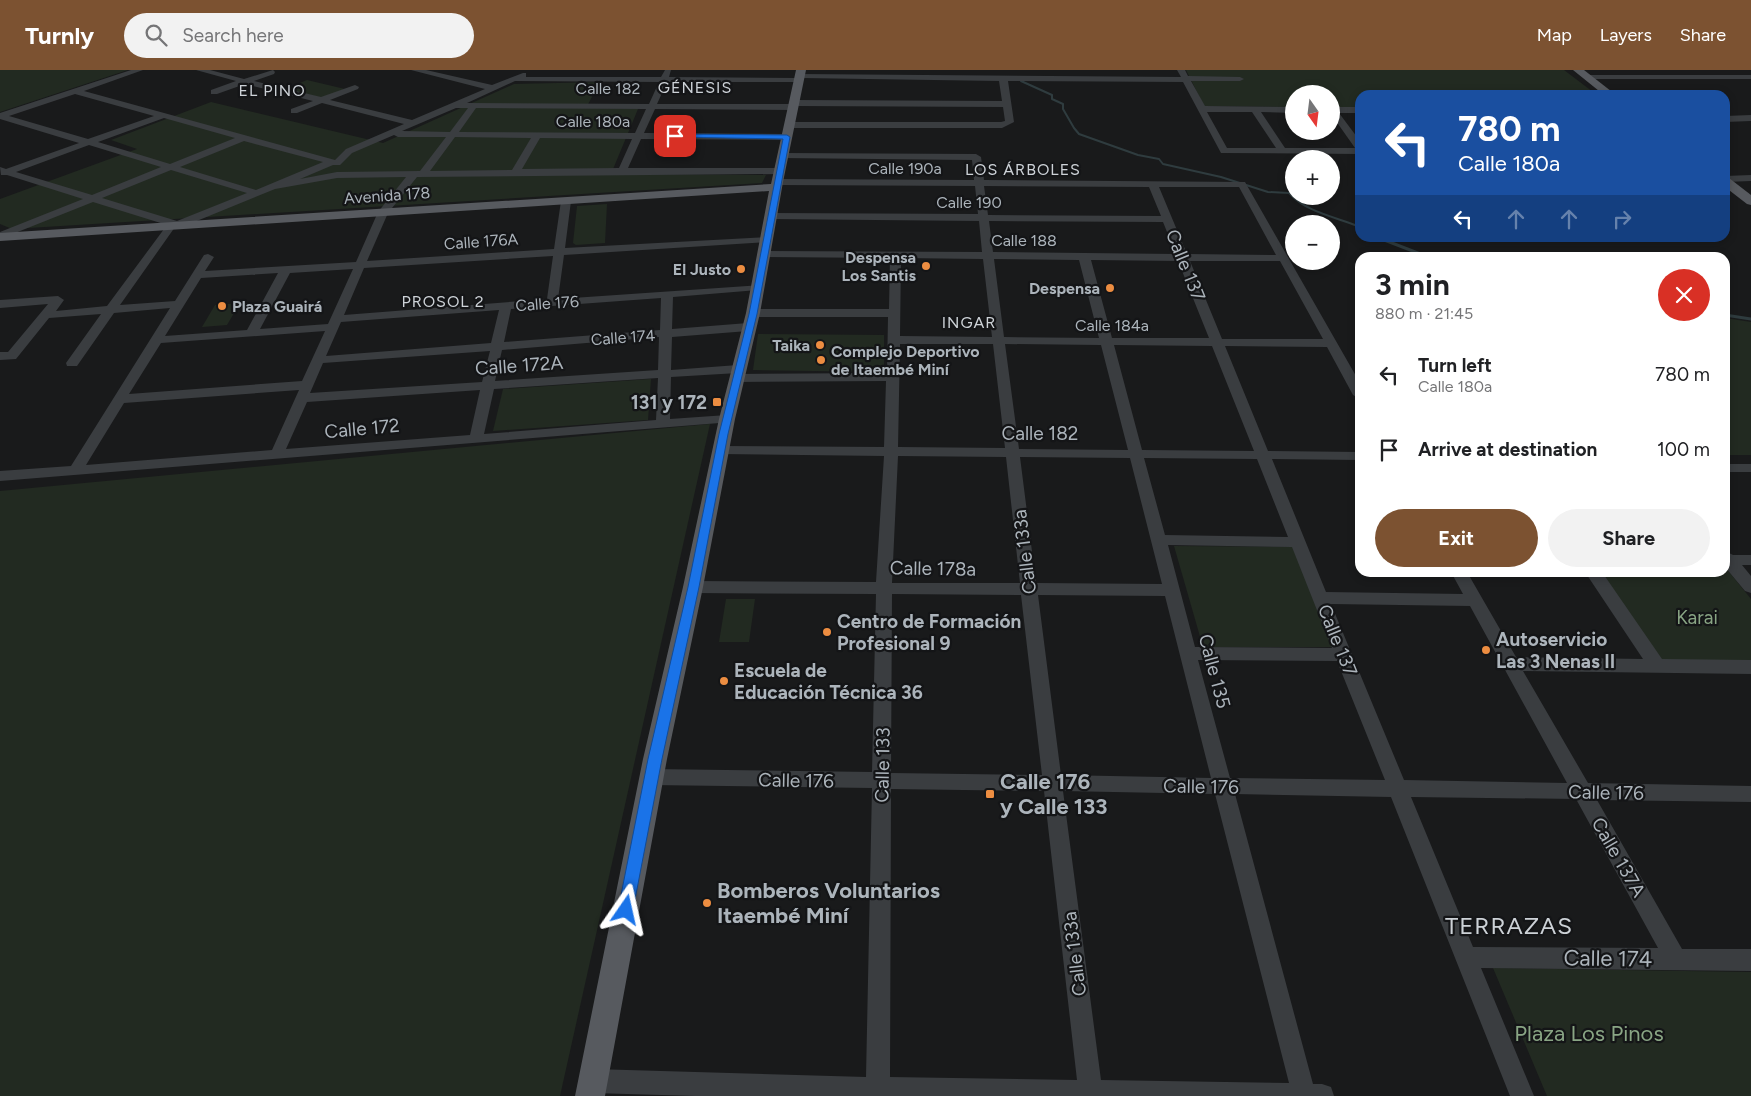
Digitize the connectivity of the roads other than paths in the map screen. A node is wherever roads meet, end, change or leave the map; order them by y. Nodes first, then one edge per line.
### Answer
1 (138, 70) edge
2 (200, 70) edge
3 (415, 70) edge
4 (456, 70) edge
5 (534, 70) edge
6 (668, 70) edge
7 (1578, 70) edge
8 (271, 72) dead end
9 (979, 74) edge
10 (1021, 74) edge
11 (800, 75) edge
12 (441, 76) junction
13 (1184, 76) edge
14 (1587, 77) junction
15 (1751, 77) edge
16 (1003, 78) junction
17 (514, 79) junction
18 (664, 79) junction
19 (1240, 79) dead end
20 (245, 81) junction
21 (356, 87) dead end
22 (493, 88) junction
23 (1604, 90) edge
24 (74, 91) junction
25 (214, 92) dead end
26 (322, 100) junction
27 (1007, 104) junction
28 (453, 105) junction
29 (474, 105) junction
30 (794, 105) junction
31 (652, 106) junction
32 (1202, 109) junction
33 (1256, 110) junction
34 (1285, 110) edge
35 (1340, 110) edge
36 (1355, 110) edge
37 (294, 111) dead end
38 (2, 114) edge
39 (162, 116) junction
40 (1730, 118) edge
41 (1751, 118) edge
42 (1340, 121) edge
43 (413, 123) junction
44 (789, 125) junction
45 (398, 134) dead end
46 (452, 135) junction
47 (536, 135) junction
48 (638, 136) junction
49 (787, 137) junction
50 (242, 138) junction
51 (89, 142) junction
52 (1355, 143) edge
53 (1355, 150) edge
54 (1282, 151) junction
55 (783, 156) junction
56 (337, 163) dead end
57 (170, 167) junction
58 (622, 171) junction
59 (3, 172) edge
60 (515, 173) junction
61 (419, 174) junction
62 (1751, 178) edge
63 (777, 180) junction
64 (1730, 180) edge
65 (978, 183) junction
66 (1153, 184) junction
67 (1730, 184) edge
68 (275, 186) junction
69 (256, 194) junction
70 (92, 199) junction
71 (566, 201) junction
72 (1751, 201) edge
73 (383, 212) junction
74 (770, 216) junction
75 (982, 217) junction
76 (1167, 218) junction
77 (174, 226) junction
78 (0, 236) edge
79 (765, 246) junction
80 (559, 252) junction
81 (896, 255) junction
82 (987, 256) junction
83 (1084, 256) junction
84 (208, 257) dead end
85 (1183, 257) junction
86 (1283, 258) junction
87 (360, 264) junction
88 (286, 269) junction
89 (197, 275) junction
90 (758, 287) junction
91 (666, 294) junction
92 (58, 300) joint
93 (552, 303) junction
94 (0, 304) edge
95 (178, 304) junction
96 (506, 306) junction
97 (109, 309) junction
98 (895, 313) junction
99 (46, 315) junction
100 (750, 320) junction
101 (335, 323) junction
102 (252, 332) junction
103 (666, 334) junction
104 (155, 340) junction
105 (894, 340) junction
106 (997, 340) junction
107 (1106, 341) junction
108 (1217, 342) junction
109 (1331, 343) junction
110 (497, 346) junction
111 (6, 356) edge
112 (319, 360) junction
113 (72, 363) dead end
114 (664, 374) junction
115 (737, 374) junction
116 (893, 377) junction
117 (308, 385) junction
118 (488, 386) junction
119 (1355, 386) edge
120 (302, 398) junction
121 (119, 399) junction
122 (727, 419) junction
123 (663, 423) junction
124 (476, 438) junction
125 (720, 450) junction
126 (891, 452) junction
127 (1012, 453) junction
128 (277, 454) junction
129 (1136, 454) junction
130 (1263, 455) junction
131 (1355, 456) edge
132 (1730, 468) edge
133 (1751, 468) edge
134 (75, 471) junction
135 (0, 476) edge
136 (1158, 540) junction
137 (1298, 542) junction
138 (1730, 559) edge
139 (1751, 560) edge
140 (1730, 564) edge
141 (1462, 577) edge
142 (1596, 577) edge
143 (693, 587) junction
144 (884, 587) junction
145 (1751, 588) edge
146 (1029, 589) junction
147 (1172, 590) junction
148 (1321, 598) junction
149 (1474, 600) junction
150 (1188, 653) junction
151 (1344, 655) junction
152 (1510, 664) junction
153 (1657, 666) junction
154 (1751, 667) edge
155 (651, 777) junction
156 (882, 782) junction
157 (1053, 784) junction
158 (1223, 786) junction
159 (1398, 789) junction
160 (1581, 791) junction
161 (1751, 794) edge
162 (1466, 957) junction
163 (1676, 959) junction
164 (1751, 960) edge
165 (591, 1088) edge
166 (878, 1092) edge
167 (1091, 1094) edge
168 (1304, 1096) edge
169 (1322, 1096) edge
170 (1522, 1096) edge

1 - 24 street
2 - 20 street
3 - 12 street
4 - 12 street
5 - 17 street
6 - 18 street
7 - 14 main road
8 - 20 street
9 - 11 street
9 - 16 street
10 - 13 street
10 - 16 street
11 - 18 street
11 - 30 main road
12 - 22 street
13 - 19 street
13 - 32 street
14 - 15 street
14 - 23 main road
16 - 27 street
17 - 18 street
17 - 22 street
18 - 31 street
20 - 25 street
20 - 26 street
21 - 26 street
22 - 28 street
24 - 38 street
24 - 39 street
26 - 37 street
26 - 43 street
27 - 30 street, Calle 182
27 - 44 street
28 - 29 street, Calle 182
28 - 43 street
29 - 31 street, Calle 182
29 - 46 street
30 - 31 street, Calle 182
30 - 44 main road
31 - 48 street
32 - 33 street
32 - 54 street
33 - 34 street
33 - 54 street
35 - 36 street
38 - 51 street
39 - 50 street
39 - 51 street
40 - 41 street
42 - 52 street
43 - 56 street
44 - 49 main road
45 - 46 street, Calle 180a
46 - 47 street, Calle 180a
46 - 61 street
47 - 48 street, Calle 180a
47 - 60 street
48 - 49 street, Calle 180a
48 - 58 street
49 - 55 main road
50 - 57 street
50 - 68 street
51 - 57 street
51 - 59 street
53 - 54 street
55 - 63 main road
55 - 65 street, Calle 133a
57 - 69 street
57 - 70 street
58 - 60 street, Calle 190a
58 - 63 street, Calle 190a
59 - 70 street
60 - 61 street, Calle 190a
61 - 68 street, Calle 190a
61 - 73 street
62 - 64 street
63 - 65 street, Calle 190a
63 - 71 main road, Avenida 178
63 - 74 main road
65 - 66 street, Calle 190a
65 - 75 street, Calle 133a
66 - 76 street, Calle 137
66 - 86 street, Calle 190a
67 - 72 main road
68 - 69 street
69 - 77 street
70 - 77 street
70 - 78 street
71 - 73 main road, Avenida 178
71 - 80 street
73 - 77 main road, Avenida 178
73 - 87 street
74 - 75 street, Calle 190
74 - 79 main road
75 - 76 street, Calle 190
75 - 82 street, Calle 133a
76 - 85 street, Calle 137
77 - 78 main road, Avenida 178
77 - 97 street
79 - 80 street, Calle 176A
79 - 81 street, Calle 188
79 - 90 main road
80 - 87 street, Calle 176A
80 - 93 street
81 - 82 street, Calle 188
81 - 98 street, Calle 133
82 - 83 street, Calle 188
82 - 106 street, Calle 133a
83 - 85 street, Calle 188
83 - 107 street, Calle 135
84 - 89 street
85 - 86 street, Calle 188
85 - 108 street, Calle 137
86 - 109 street
87 - 88 street, Calle 176A
87 - 101 street
88 - 89 street, Calle 176A
88 - 102 street
89 - 95 street
90 - 91 street, Calle 176
90 - 100 main road
91 - 93 street, Calle 176
91 - 103 street
92 - 94 street
92 - 99 street
93 - 96 street, Calle 176
95 - 97 street
95 - 104 street
96 - 101 street, Calle 176
96 - 110 street
97 - 99 street
97 - 113 street
98 - 100 street, Calle 174
98 - 105 street, Calle 133
99 - 111 street
100 - 103 street, Calle 174
100 - 115 main road
101 - 102 street, Calle 176
101 - 112 street
102 - 104 street, Calle 176
103 - 110 street, Calle 174
103 - 114 street
104 - 121 street
105 - 106 street, Calle 184a
105 - 116 street, Calle 133
106 - 107 street, Calle 184a
106 - 127 street, Calle 133a
107 - 108 street, Calle 184a
107 - 129 street, Calle 135
108 - 109 street, Calle 184a
108 - 130 street, Calle 137
109 - 119 street
110 - 112 street, Calle 174
110 - 118 street
112 - 117 street
114 - 115 street, Calle 172A
114 - 118 street, Calle 172A
114 - 123 street
115 - 116 street, Calle 172A
115 - 122 main road
116 - 126 street, Calle 133
117 - 120 street
117 - 121 street
118 - 120 street, Calle 172A
118 - 124 street
120 - 128 street
121 - 134 street
122 - 123 street, Calle 172
122 - 125 main road
123 - 124 street, Calle 172
124 - 128 street, Calle 172
125 - 126 street, Calle 182
125 - 143 main road
126 - 127 street, Calle 182
126 - 144 street, Calle 133
127 - 129 street, Calle 182
127 - 146 street, Calle 133a
128 - 134 street, Calle 172
129 - 130 street, Calle 182
129 - 136 street, Calle 135
130 - 131 street, Calle 182
130 - 137 street, Calle 137
132 - 133 street
134 - 135 street, Calle 172
136 - 137 street
136 - 147 street, Calle 135
137 - 148 street, Calle 137
138 - 139 street
140 - 145 street
141 - 149 street, Calle 137A
142 - 153 street
143 - 144 street, Calle 178a
143 - 155 main road
144 - 146 street, Calle 178a
144 - 156 street, Calle 133
146 - 147 street, Calle 178a
146 - 157 street, Calle 133a
147 - 150 street, Calle 135
148 - 149 street
148 - 151 street, Calle 137
149 - 152 street, Calle 137A
150 - 151 street
150 - 158 street, Calle 135
151 - 159 street, Calle 137
152 - 153 street
152 - 160 street, Calle 137A
153 - 154 street
155 - 156 street, Calle 176
155 - 165 main road
156 - 157 street, Calle 176
156 - 166 street, Calle 133
157 - 158 street, Calle 176
157 - 167 street, Calle 133a
158 - 159 street, Calle 176
158 - 168 street, Calle 135
159 - 160 street, Calle 176
159 - 162 street, Calle 137
160 - 161 street, Calle 176
160 - 163 street, Calle 137A
162 - 163 street, Calle 174
162 - 170 street, Calle 137
163 - 164 street, Calle 174
165 - 166 street
166 - 167 street
167 - 168 street
168 - 169 street

